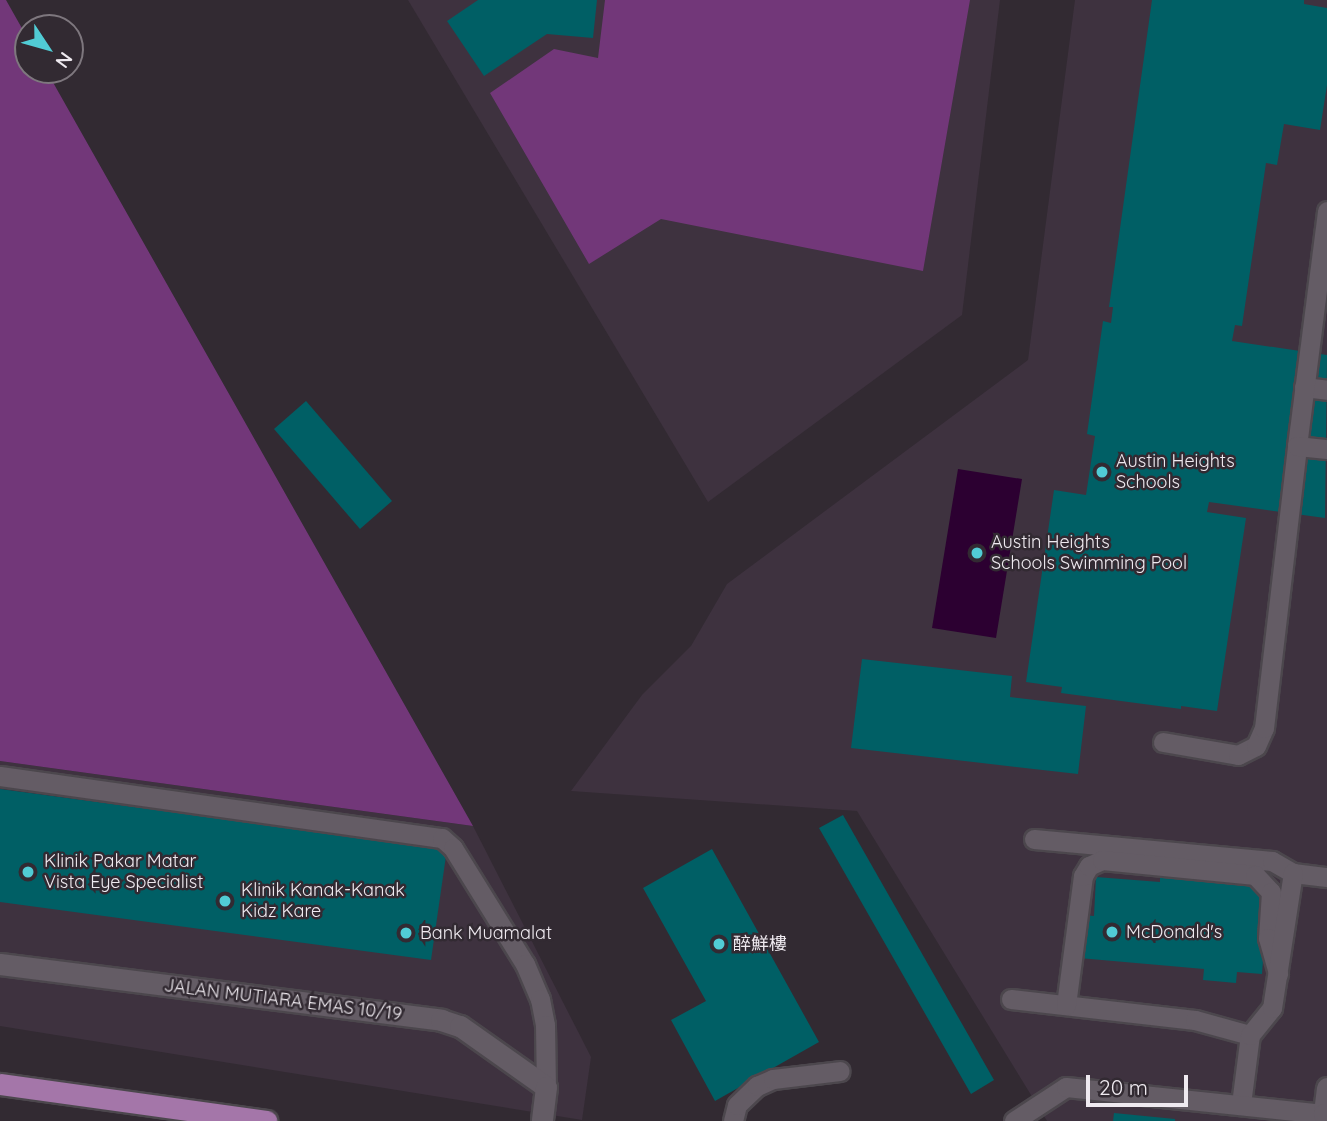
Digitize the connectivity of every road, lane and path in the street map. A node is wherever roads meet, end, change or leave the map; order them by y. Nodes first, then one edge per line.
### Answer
1 (1327, 211) edge
2 (1304, 387) junction
3 (1327, 390) edge
4 (1297, 446) junction
5 (1327, 449) edge
6 (1163, 742) dead end
7 (0, 775) edge
8 (1034, 839) dead end
9 (1293, 873) junction
10 (1327, 877) edge
11 (0, 964) edge
12 (1278, 974) junction
13 (1011, 999) dead end
14 (1066, 1005) junction
15 (1250, 1035) junction
16 (840, 1071) dead end
17 (0, 1084) edge
18 (546, 1087) junction
19 (1327, 1088) edge
20 (1241, 1104) junction
21 (1326, 1114) edge
22 (227, 1118) edge
23 (266, 1121) edge
24 (542, 1121) edge
25 (733, 1121) edge
26 (1014, 1121) edge

1 - 2 lane
2 - 3 lane
2 - 4 lane
4 - 5 lane
4 - 6 lane
7 - 18 lane
8 - 9 lane
9 - 10 lane
9 - 12 lane
11 - 18 street, JALAN MUTIARA EMAS 10/19
12 - 14 lane
12 - 15 lane
13 - 14 lane
14 - 15 lane
15 - 20 lane
16 - 25 lane
17 - 22 main road
18 - 24 street
19 - 21 street
20 - 21 lane
20 - 26 lane
22 - 23 main road

